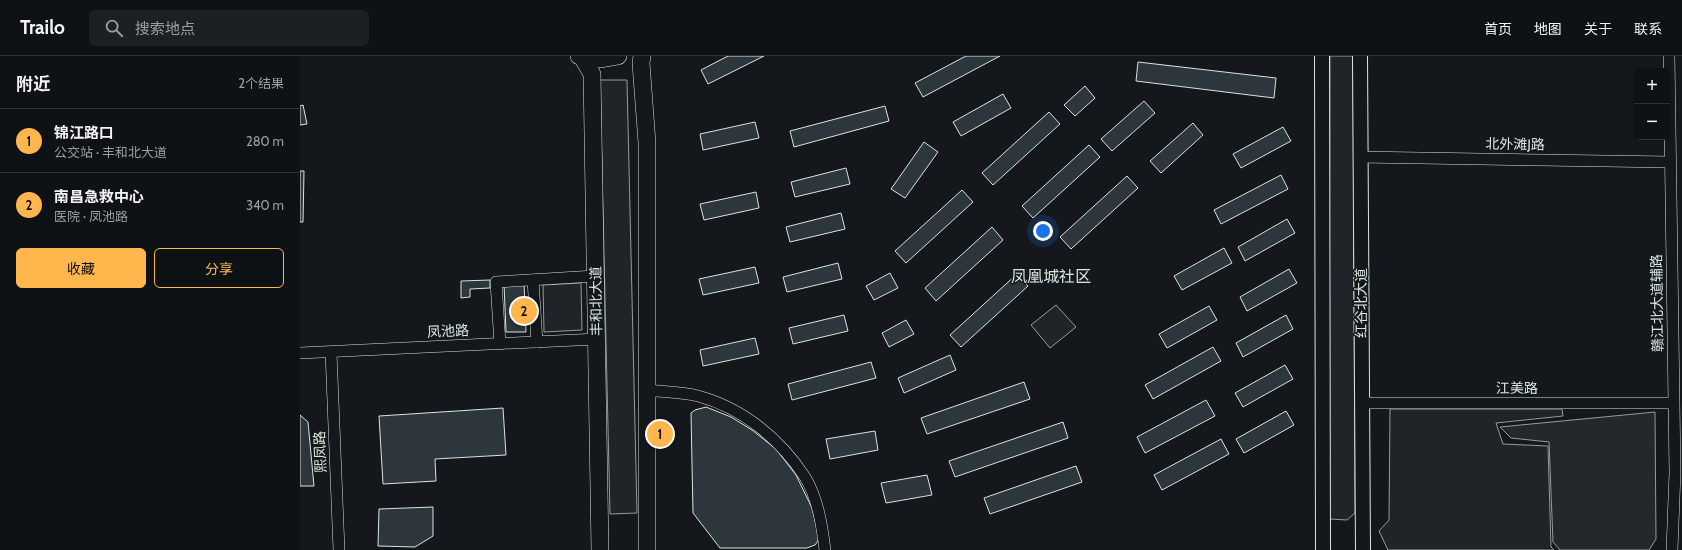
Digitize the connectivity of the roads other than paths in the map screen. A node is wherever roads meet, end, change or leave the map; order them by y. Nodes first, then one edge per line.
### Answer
1 (618, 56) edge
2 (642, 56) edge
3 (1322, 56) edge
4 (1360, 56) edge
5 (1669, 56) edge
6 (581, 57) edge
7 (1360, 157) junction
8 (1670, 162) junction
9 (595, 276) junction
10 (533, 280) junction
11 (596, 339) junction
12 (537, 342) junction
13 (500, 344) junction
14 (330, 352) junction
15 (300, 354) edge
16 (647, 390) junction
17 (1362, 403) junction
18 (1673, 403) junction
19 (647, 531) junction
20 (600, 542) edge
21 (339, 550) edge
22 (592, 550) edge
23 (647, 550) edge
24 (657, 550) edge
25 (825, 550) edge
26 (1323, 550) edge
27 (1363, 550) edge
28 (1672, 550) edge

1 - 6 highway
2 - 16 highway
3 - 26 main road
4 - 7 main road, 红谷北大道
5 - 8 street, 赣江北大道辅路
6 - 9 highway, 丰和北大道
7 - 8 street, 北外滩J路
7 - 17 main road, 红谷北大道
8 - 18 street, 赣江北大道辅路
9 - 10 street
9 - 11 highway, 丰和北大道
10 - 12 street
10 - 13 street
11 - 12 street, 凤池路
11 - 20 highway, 丰和北大道
12 - 13 street, 凤池路
13 - 14 street, 凤池路
14 - 15 street, 凤池路
14 - 21 street, 熙凤路
16 - 19 highway
16 - 25 street
17 - 18 street, 江美路
17 - 27 main road, 红谷北大道
18 - 28 street, 赣江北大道辅路
19 - 23 highway
19 - 24 highway
20 - 22 highway

